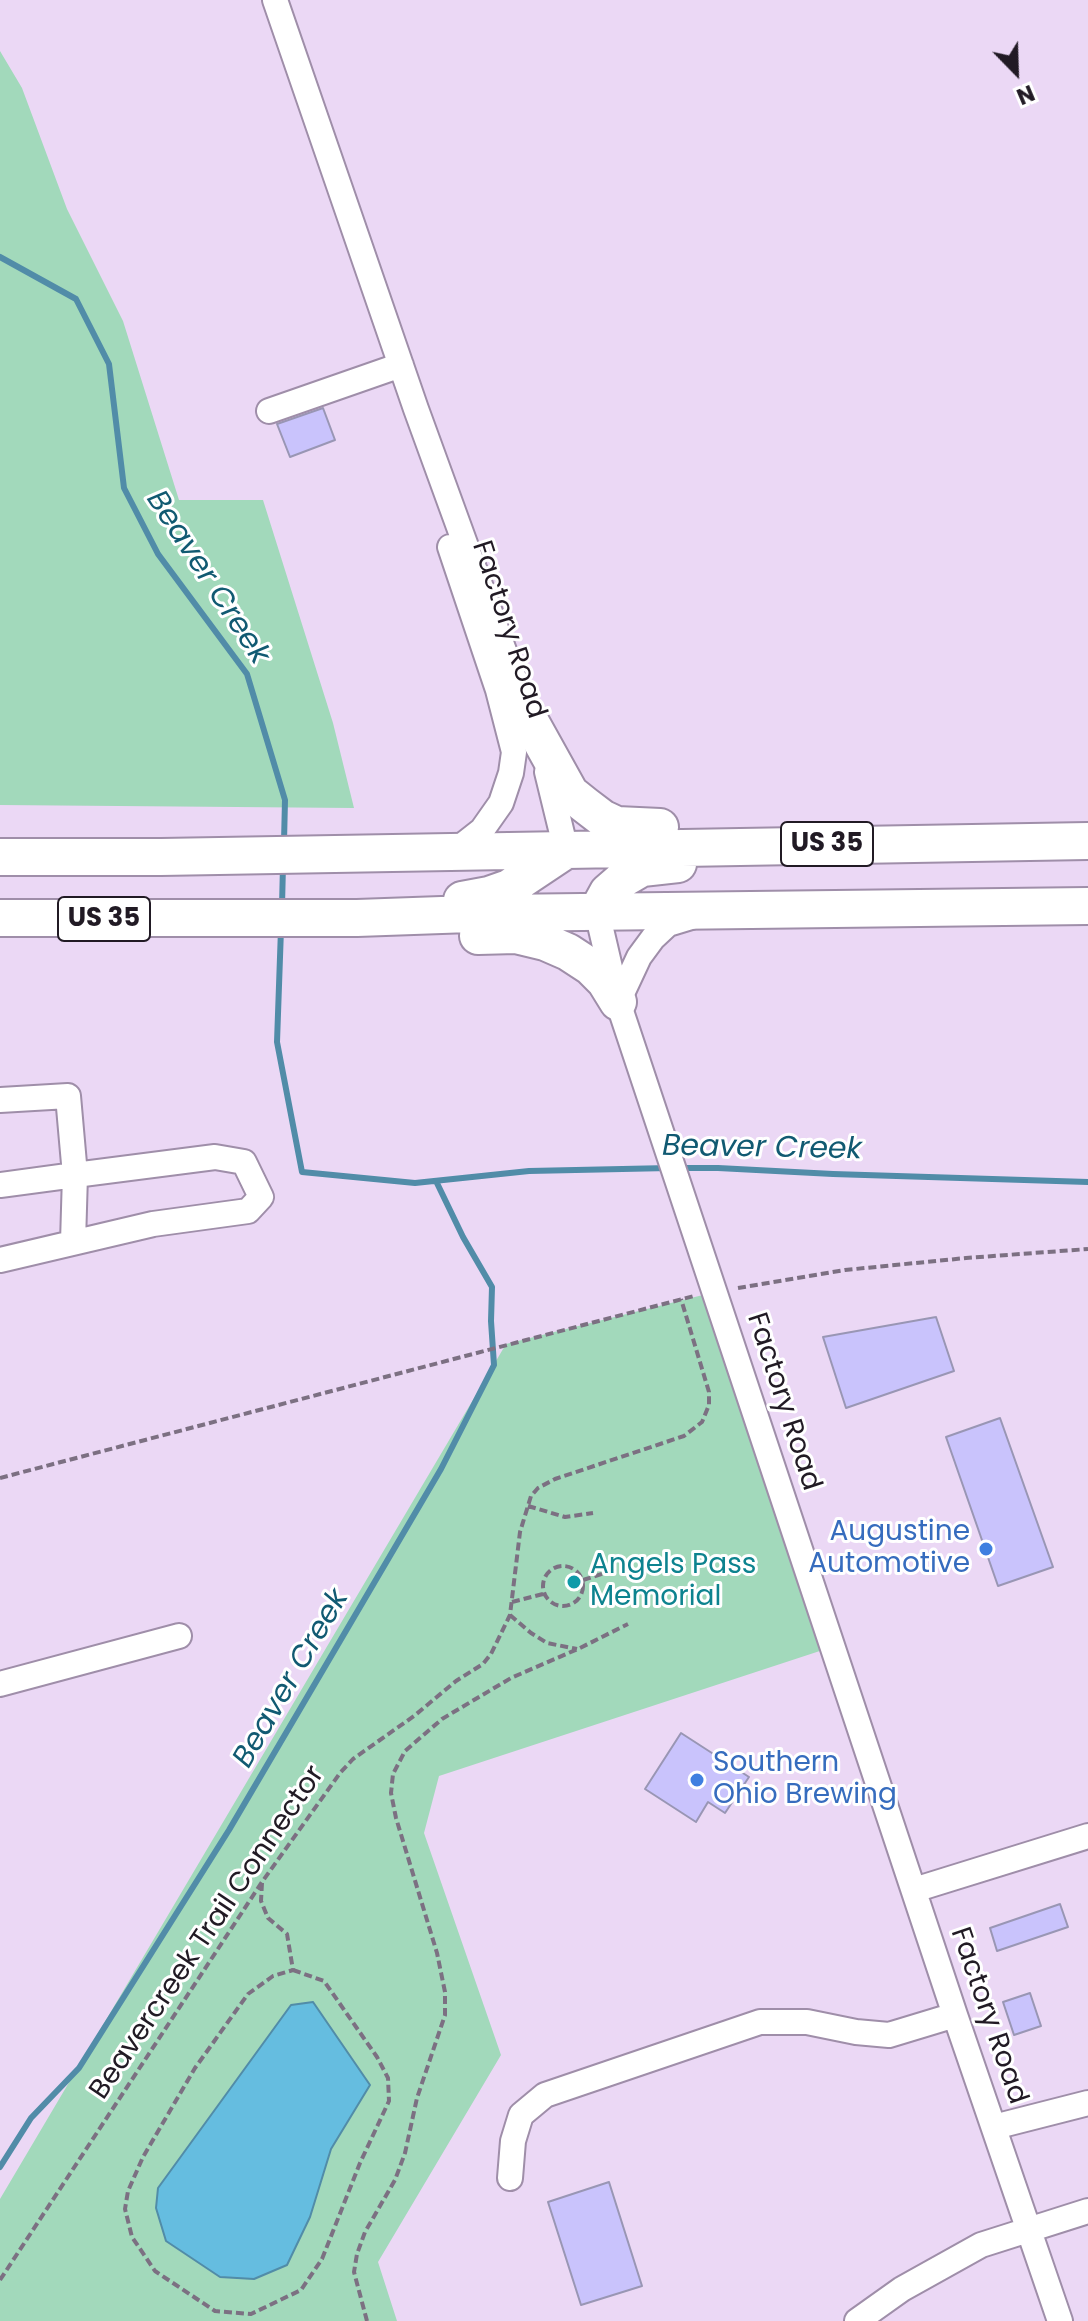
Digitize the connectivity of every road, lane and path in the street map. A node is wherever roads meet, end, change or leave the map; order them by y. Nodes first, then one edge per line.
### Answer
1 (275, 0) edge
2 (401, 365) junction
3 (416, 409) junction
4 (269, 411) dead end
5 (530, 721) junction
6 (0, 835) edge
7 (937, 842) junction
8 (1085, 844) edge
9 (566, 850) junction
10 (454, 852) junction
11 (0, 857) edge
12 (90, 857) junction
13 (0, 876) edge
14 (1088, 883) edge
15 (356, 896) junction
16 (209, 898) junction
17 (1088, 906) edge
18 (711, 911) junction
19 (597, 912) junction
20 (0, 918) edge
21 (104, 919) junction
22 (0, 935) edge
23 (618, 1002) junction
24 (0, 1100) edge
25 (75, 1175) junction
26 (0, 1185) edge
27 (73, 1242) junction
28 (1088, 1249) edge
29 (0, 1260) edge
30 (738, 1288) dead end
31 (700, 1295) dead end
32 (681, 1299) junction
33 (0, 1478) edge
34 (528, 1506) junction
35 (593, 1513) dead end
36 (611, 1571) dead end
37 (583, 1581) junction
38 (543, 1594) junction
39 (512, 1602) junction
40 (510, 1615) junction
41 (628, 1624) dead end
42 (179, 1636) dead end
43 (577, 1649) junction
44 (0, 1684) edge
45 (1087, 1837) edge
46 (262, 1882) junction
47 (914, 1890) junction
48 (293, 1970) junction
49 (955, 2015) junction
50 (1088, 2103) edge
51 (994, 2127) junction
52 (510, 2178) dead end
53 (1088, 2211) edge
54 (1029, 2230) junction
55 (0, 2280) edge
56 (367, 2321) edge
57 (857, 2321) edge
58 (1060, 2321) edge

1 - 2 street, Factory Road
2 - 3 street, Factory Road
2 - 4 street
3 - 5 street, Factory Road
3 - 10 street, Factory Road
5 - 7 highway
5 - 9 street, Factory Road
6 - 12 highway
7 - 8 highway, US 35
7 - 9 highway, US 35
8 - 19 highway
9 - 10 highway, US 35
9 - 15 highway
10 - 15 highway, US 35
11 - 12 highway, US 35
12 - 16 highway, US 35
13 - 16 highway
14 - 18 highway
15 - 16 highway, US 35
15 - 16 highway, US 35
15 - 19 highway, US 35
15 - 23 highway
16 - 21 highway, US 35
17 - 18 highway, US 35
18 - 19 highway, US 35
18 - 23 street
19 - 23 street, Factory Road
20 - 21 highway, US 35
21 - 22 highway
23 - 47 street, Factory Road
24 - 25 street
25 - 26 street
25 - 27 street
25 - 27 street
27 - 29 street
28 - 30 path
31 - 32 path
32 - 33 path
32 - 34 path
34 - 35 path
34 - 39 path, Beavercreek Trail Connector
36 - 37 path
37 - 38 path
37 - 38 path
38 - 39 path
39 - 40 path, Beavercreek Trail Connector
40 - 43 path
40 - 46 path, Beavercreek Trail Connector
41 - 43 path
42 - 44 street
43 - 56 path
45 - 47 street
46 - 48 path
46 - 55 path, Beavercreek Trail Connector
47 - 49 street, Factory Road
48 - 48 path
49 - 51 street, Factory Road
49 - 52 street
50 - 51 street
51 - 54 street, Factory Road
53 - 54 street
54 - 57 street
54 - 58 street, Factory Road

